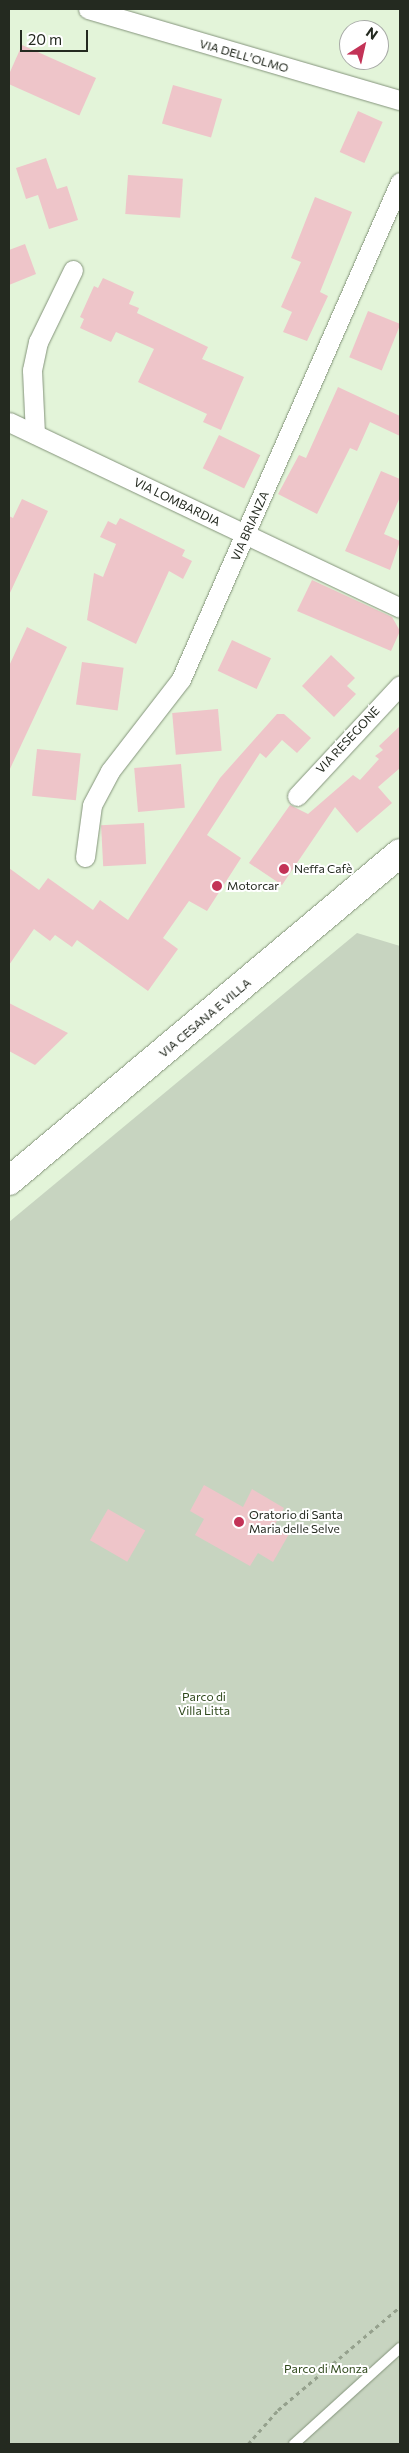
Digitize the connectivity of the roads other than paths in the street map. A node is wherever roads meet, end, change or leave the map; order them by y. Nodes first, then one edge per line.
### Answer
1 (88, 9) edge
2 (400, 100) edge
3 (400, 182) edge
4 (73, 270) dead end
5 (9, 423) edge
6 (35, 434) junction
7 (246, 535) junction
8 (400, 608) edge
9 (400, 685) edge
10 (297, 796) dead end
11 (400, 853) edge
12 (85, 857) dead end
13 (9, 1181) edge
14 (400, 2348) edge
15 (294, 2444) edge

1 - 2 street, VIA DELL'OLMO
3 - 7 street, VIA BRIANZA
4 - 6 street
5 - 6 street, VIA LOMBARDIA
6 - 7 street, VIA LOMBARDIA
7 - 8 street, VIA LOMBARDIA
7 - 12 street, VIA BRIANZA
9 - 10 street, VIA RESEGONE
11 - 13 main road, VIA CESANA E VILLA
14 - 15 lane

